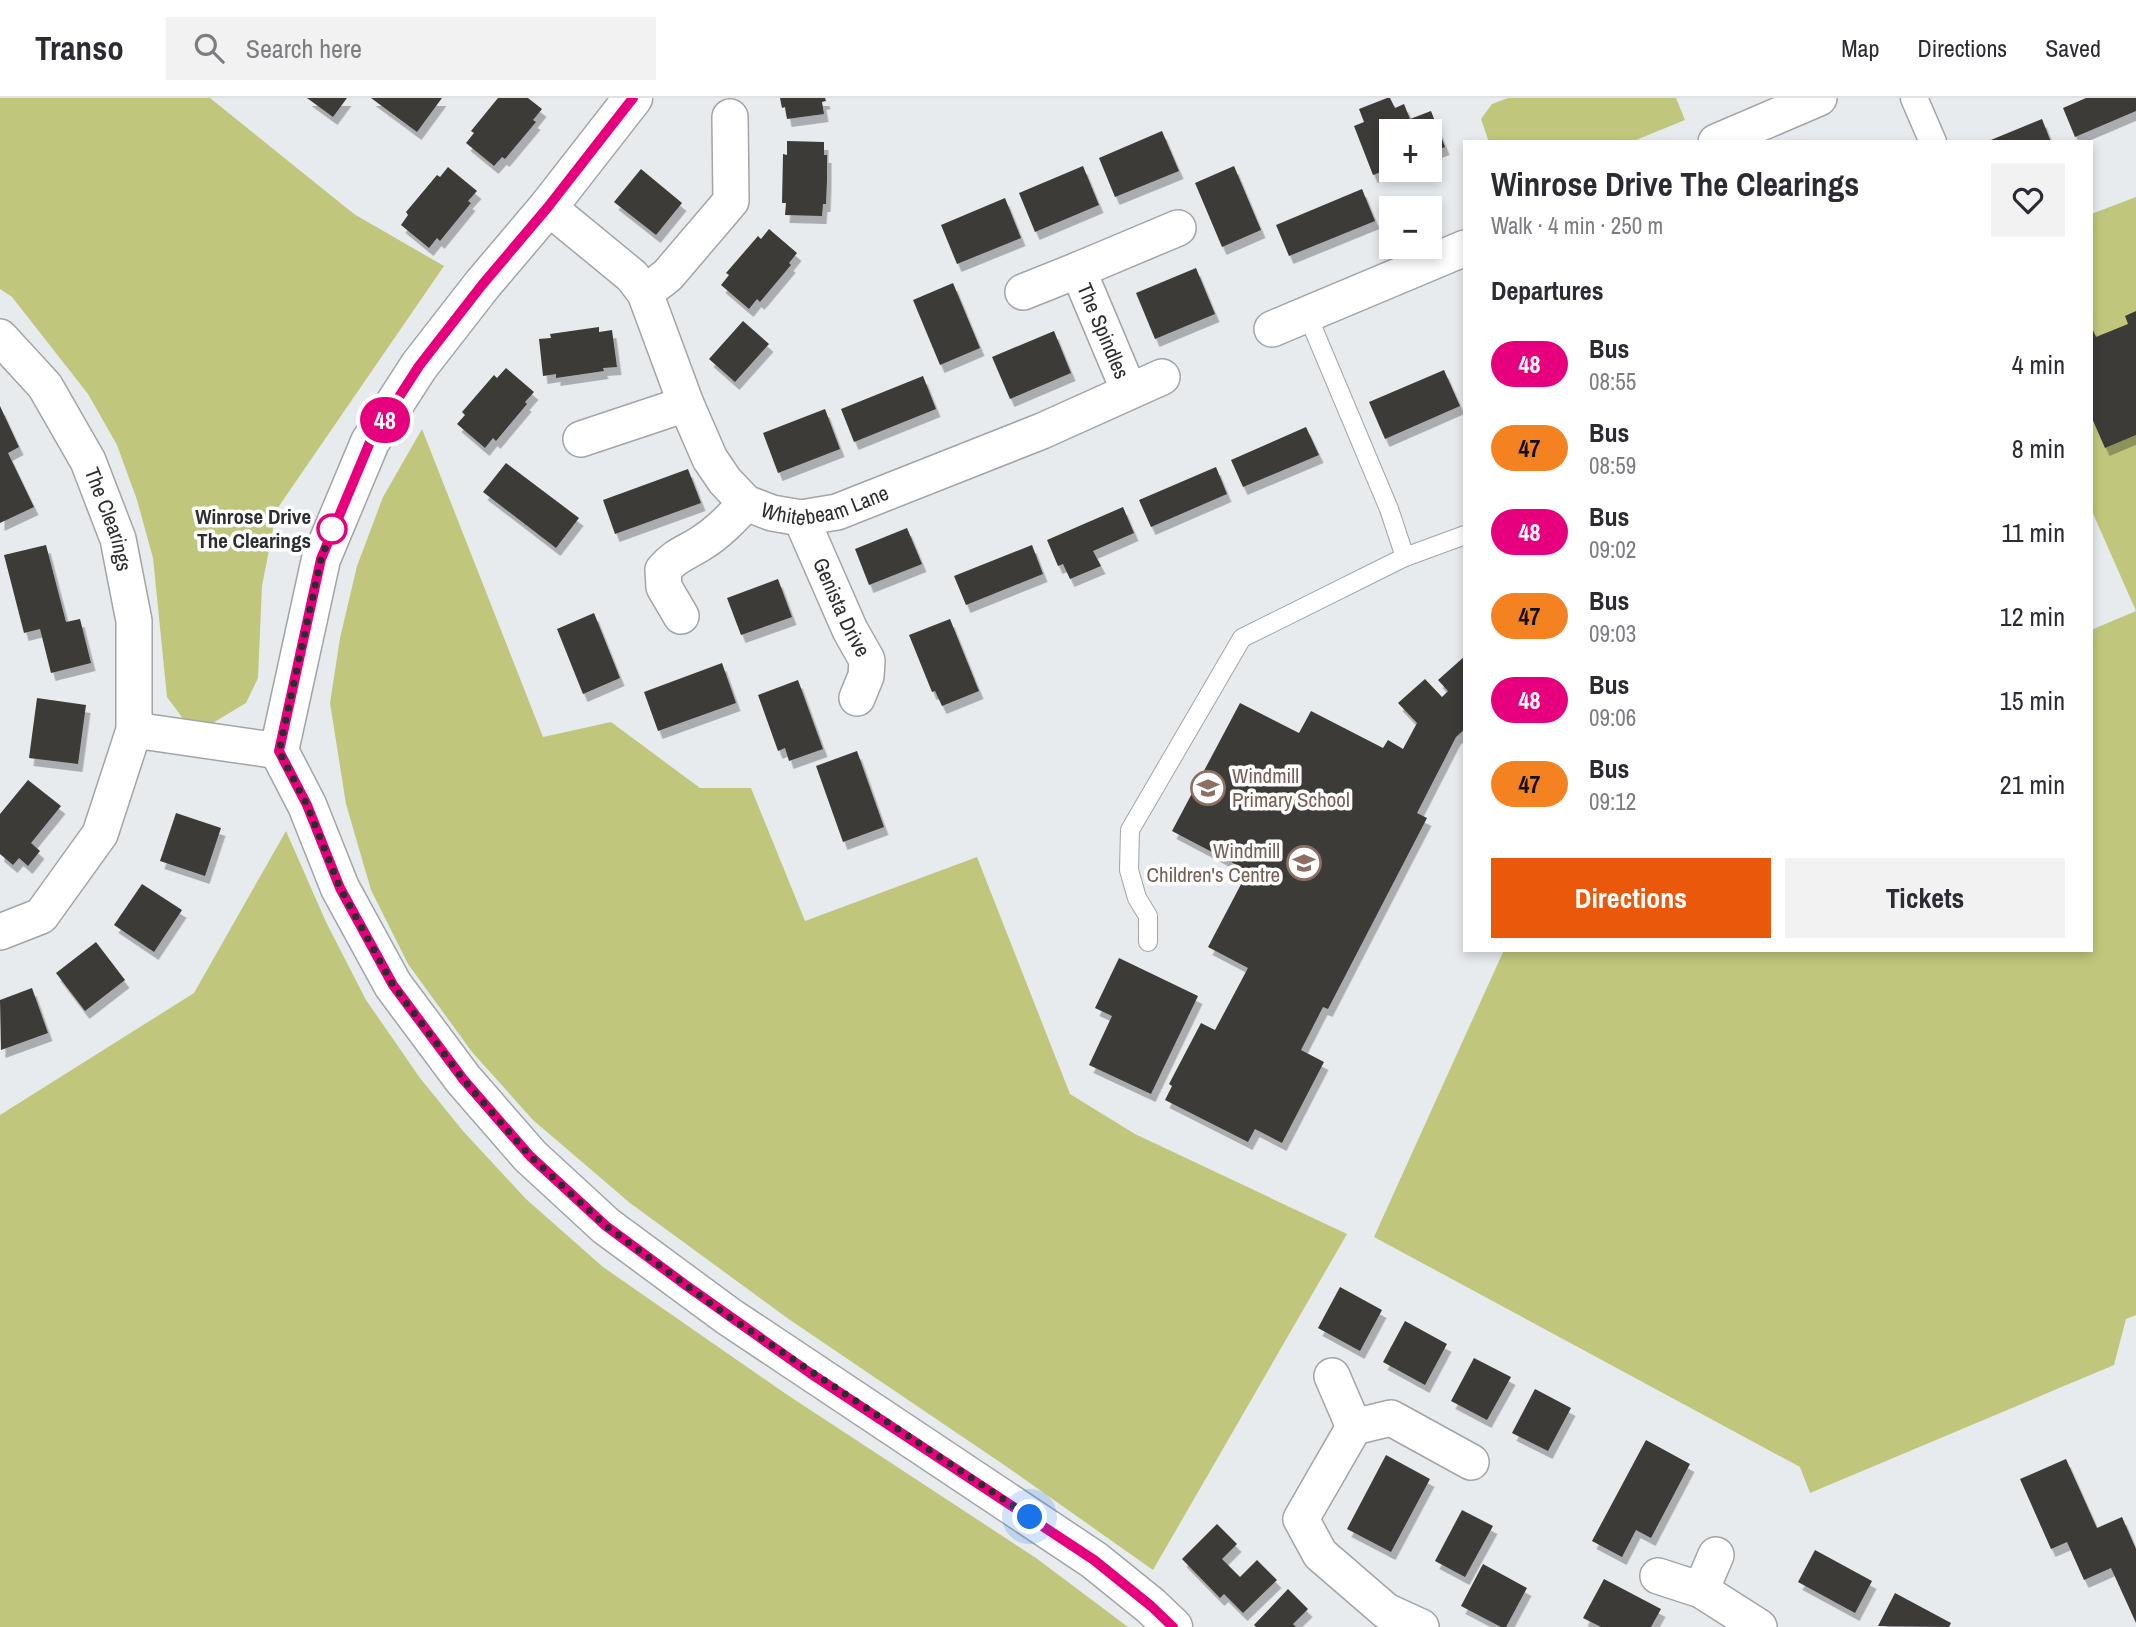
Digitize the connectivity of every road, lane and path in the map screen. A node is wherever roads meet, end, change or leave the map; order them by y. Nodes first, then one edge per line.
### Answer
1 (634, 98) edge
2 (1819, 98) edge
3 (1914, 98) edge
4 (730, 117) dead end
5 (1721, 140) edge
6 (1932, 140) edge
7 (548, 207) junction
8 (1178, 228) dead end
9 (1463, 249) edge
10 (1078, 270) junction
11 (1023, 292) dead end
12 (645, 293) junction
13 (1307, 314) junction
14 (1272, 329) dead end
15 (0, 338) edge
16 (1162, 377) dead end
17 (1129, 391) junction
18 (686, 404) junction
19 (581, 439) dead end
20 (746, 503) junction
21 (801, 518) junction
22 (1463, 536) edge
23 (1405, 557) junction
24 (681, 616) dead end
25 (857, 698) dead end
26 (134, 730) junction
27 (279, 751) junction
28 (0, 932) edge
29 (1148, 942) dead end
30 (1332, 1376) dead end
31 (1354, 1427) junction
32 (1471, 1462) dead end
33 (1716, 1555) dead end
34 (1658, 1576) dead end
35 (1701, 1590) junction
36 (1173, 1627) edge
37 (1421, 1627) edge
38 (1759, 1627) edge

1 - 7 street
2 - 5 street
3 - 6 street
4 - 12 street
7 - 12 street, Whitebeam Lane
7 - 27 street
8 - 10 street, The Spindles
9 - 13 street
10 - 11 street, The Spindles
10 - 17 street, The Spindles
12 - 18 street, Whitebeam Lane
13 - 14 street
13 - 23 lane
15 - 26 street, The Clearings
16 - 17 street, Whitebeam Lane
17 - 21 street, Whitebeam Lane
18 - 19 street
18 - 20 street, Whitebeam Lane
20 - 21 street, Whitebeam Lane
20 - 24 street
21 - 25 street, Genista Drive
22 - 23 lane
23 - 29 lane
26 - 27 street
26 - 28 street, The Clearings
27 - 36 street
30 - 31 street
31 - 32 street
31 - 37 street
33 - 35 street
34 - 35 street
35 - 38 street

